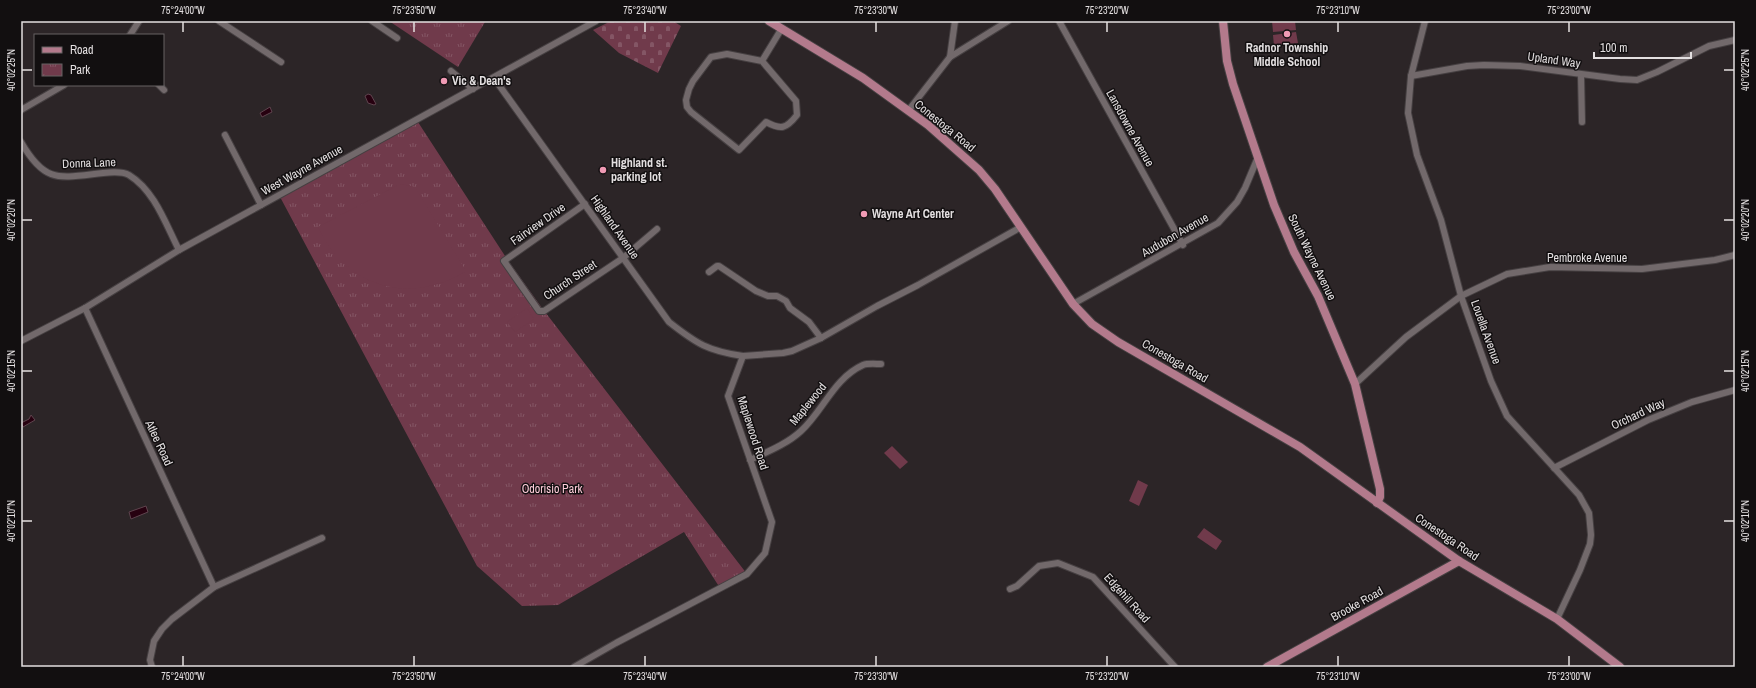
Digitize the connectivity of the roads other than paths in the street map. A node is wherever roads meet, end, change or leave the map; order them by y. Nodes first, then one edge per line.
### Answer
1 (139, 21) edge
2 (219, 21) edge
3 (372, 21) edge
4 (596, 21) edge
5 (768, 21) edge
6 (955, 21) edge
7 (1008, 21) edge
8 (1059, 21) edge
9 (1223, 21) edge
10 (1425, 21) edge
11 (782, 28) junction
12 (131, 34) edge
13 (397, 38) dead end
14 (1735, 40) edge
15 (950, 57) junction
16 (762, 61) junction
17 (280, 62) dead end
18 (451, 71) dead end
19 (1581, 75) junction
20 (1411, 76) junction
21 (494, 78) junction
22 (62, 86) edge
23 (160, 86) edge
24 (473, 89) junction
25 (164, 90) dead end
26 (21, 110) edge
27 (908, 111) junction
28 (1582, 122) dead end
29 (225, 135) dead end
30 (21, 142) edge
31 (1258, 157) junction
32 (261, 204) junction
33 (585, 204) junction
34 (1021, 227) junction
35 (657, 229) dead end
36 (1183, 245) junction
37 (180, 250) junction
38 (1735, 255) edge
39 (623, 258) junction
40 (504, 261) joint
41 (709, 272) dead end
42 (1461, 296) junction
43 (1073, 304) junction
44 (85, 308) junction
45 (821, 338) junction
46 (21, 341) edge
47 (743, 356) junction
48 (881, 364) dead end
49 (1355, 384) junction
50 (1735, 390) edge
51 (750, 460) junction
52 (1554, 468) junction
53 (1377, 503) junction
54 (322, 538) dead end
55 (1458, 561) junction
56 (214, 587) junction
57 (1010, 589) dead end
58 (1556, 619) junction
59 (152, 667) edge
60 (574, 667) edge
61 (1175, 667) edge
62 (1267, 667) edge
63 (1620, 667) edge

1 - 12 street
2 - 17 street
3 - 13 street
4 - 21 street, West Wayne Avenue
5 - 11 main road, Conestoga Road
6 - 15 street
7 - 15 street
8 - 36 street, Lansdowne Avenue
9 - 31 main road, South Wayne Avenue
10 - 20 street, Louella Avenue
11 - 16 street
11 - 27 main road, Conestoga Road
14 - 19 street, Upland Way
15 - 27 street
16 - 16 street
18 - 24 street
19 - 20 street, Upland Way
19 - 28 street
20 - 42 street, Louella Avenue
21 - 24 street, West Wayne Avenue
21 - 33 street, Highland Avenue
22 - 26 street
23 - 25 street
24 - 32 street, West Wayne Avenue
27 - 34 main road, Conestoga Road
29 - 32 street
30 - 37 street, Donna Lane
31 - 36 street, Audubon Avenue
31 - 49 main road, South Wayne Avenue
32 - 37 street, West Wayne Avenue
33 - 39 street, Highland Avenue
33 - 40 street, Fairview Drive
34 - 43 main road, Conestoga Road
34 - 45 street
35 - 39 street, Church Street
36 - 43 street, Audubon Avenue
37 - 44 street, West Wayne Avenue
38 - 42 street, Pembroke Avenue
39 - 40 street, Church Street
39 - 47 street, Highland Avenue
41 - 45 street
42 - 49 street, Pembroke Avenue
42 - 52 street, Louella Avenue
43 - 53 main road, Conestoga Road
44 - 46 street, West Wayne Avenue
44 - 56 street, Atlee Road
45 - 47 street
47 - 51 street, Maplewood Road
48 - 51 street, Maplewood
49 - 53 main road, South Wayne Avenue
50 - 52 street, Orchard Way
51 - 60 street, Maplewood Road
52 - 58 street, Louella Avenue
53 - 55 main road, Conestoga Road
54 - 56 street
55 - 58 main road, Conestoga Road
55 - 62 main road, Brooke Road
56 - 59 street
57 - 61 street, Edgehill Road
58 - 63 main road, Conestoga Road

